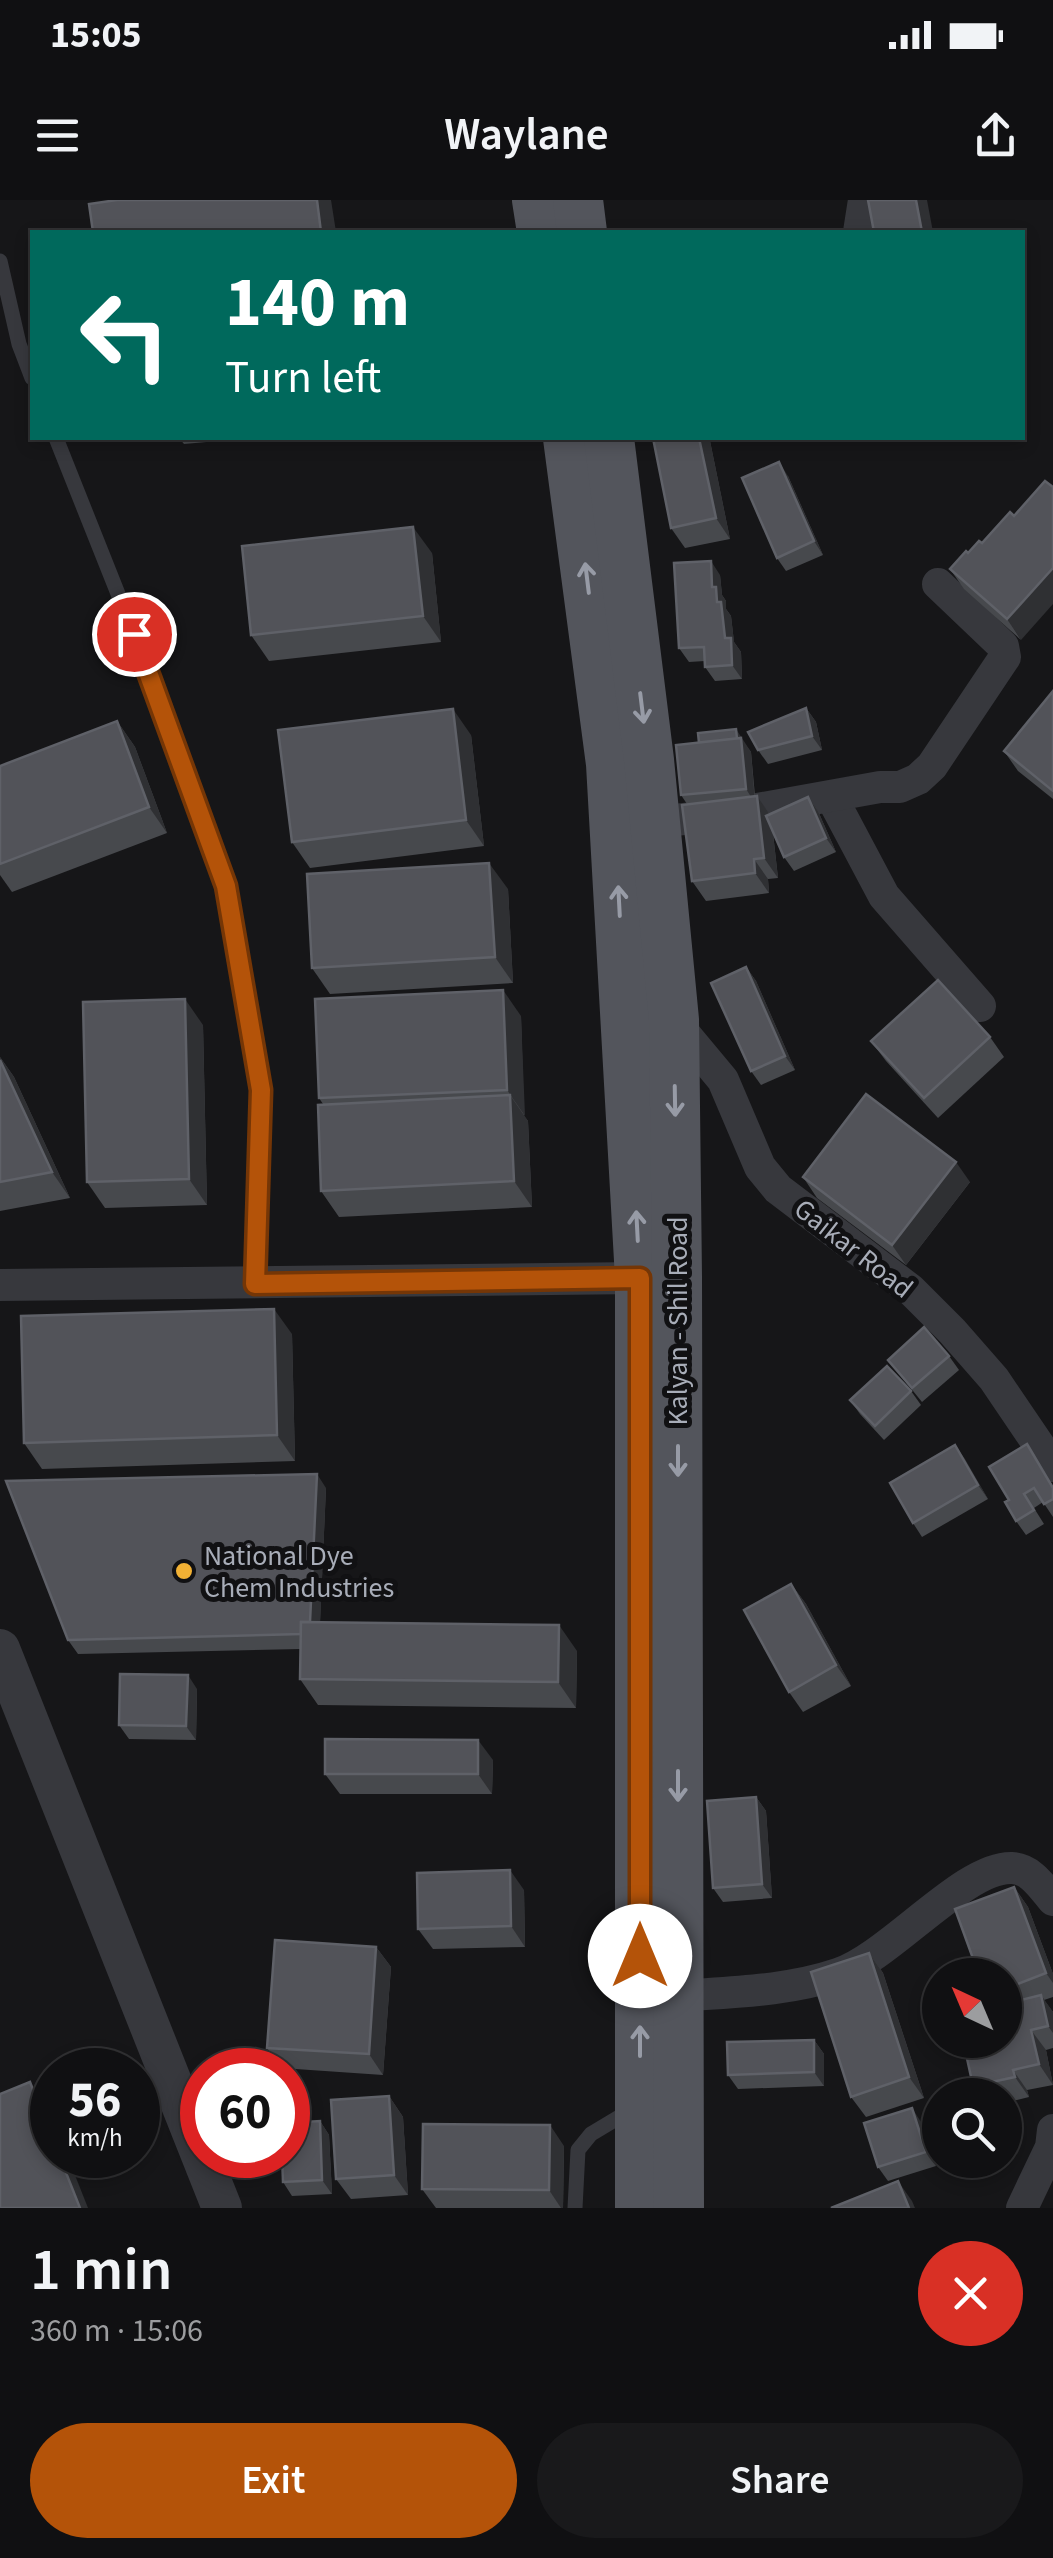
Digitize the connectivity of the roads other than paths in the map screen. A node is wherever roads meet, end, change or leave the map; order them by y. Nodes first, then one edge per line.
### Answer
1 (538, 200) edge
2 (578, 200) edge
3 (864, 200) edge
4 (542, 230) edge
5 (582, 230) edge
6 (859, 230) edge
7 (0, 261) edge
8 (30, 373) edge
9 (57, 440) edge
10 (568, 440) edge
11 (609, 440) edge
12 (938, 584) dead end
13 (832, 798) junction
14 (654, 822) junction
15 (980, 1006) dead end
16 (649, 1020) junction
17 (640, 1278) junction
18 (255, 1284) junction
19 (0, 1285) edge
20 (1053, 1466) edge
21 (0, 1649) edge
22 (1053, 1900) edge
23 (679, 1996) junction
24 (640, 2102) junction
25 (1052, 2142) edge
26 (660, 2193) edge
27 (222, 2208) edge
28 (574, 2208) edge
29 (1022, 2208) edge

1 - 4 main road
2 - 5 main road
3 - 6 street
7 - 8 lane
9 - 18 lane
16 -> 10 main road, Kalyan - Shil Road
11 -> 14 main road, Kalyan - Shil Road
12 - 13 street
13 - 14 street
13 - 15 street
14 - 16 main road, Kalyan - Shil Road
17 -> 16 main road, Kalyan - Shil Road
16 - 20 street, Gaikar Road
16 -> 23 main road, Kalyan - Shil Road
17 - 18 street
24 -> 17 main road, Kalyan - Shil Road
18 - 19 street
21 - 27 street
22 - 23 street
23 - 26 main road, Kalyan - Shil Road
24 - 26 main road, Kalyan - Shil Road
24 - 28 lane
25 - 29 street

